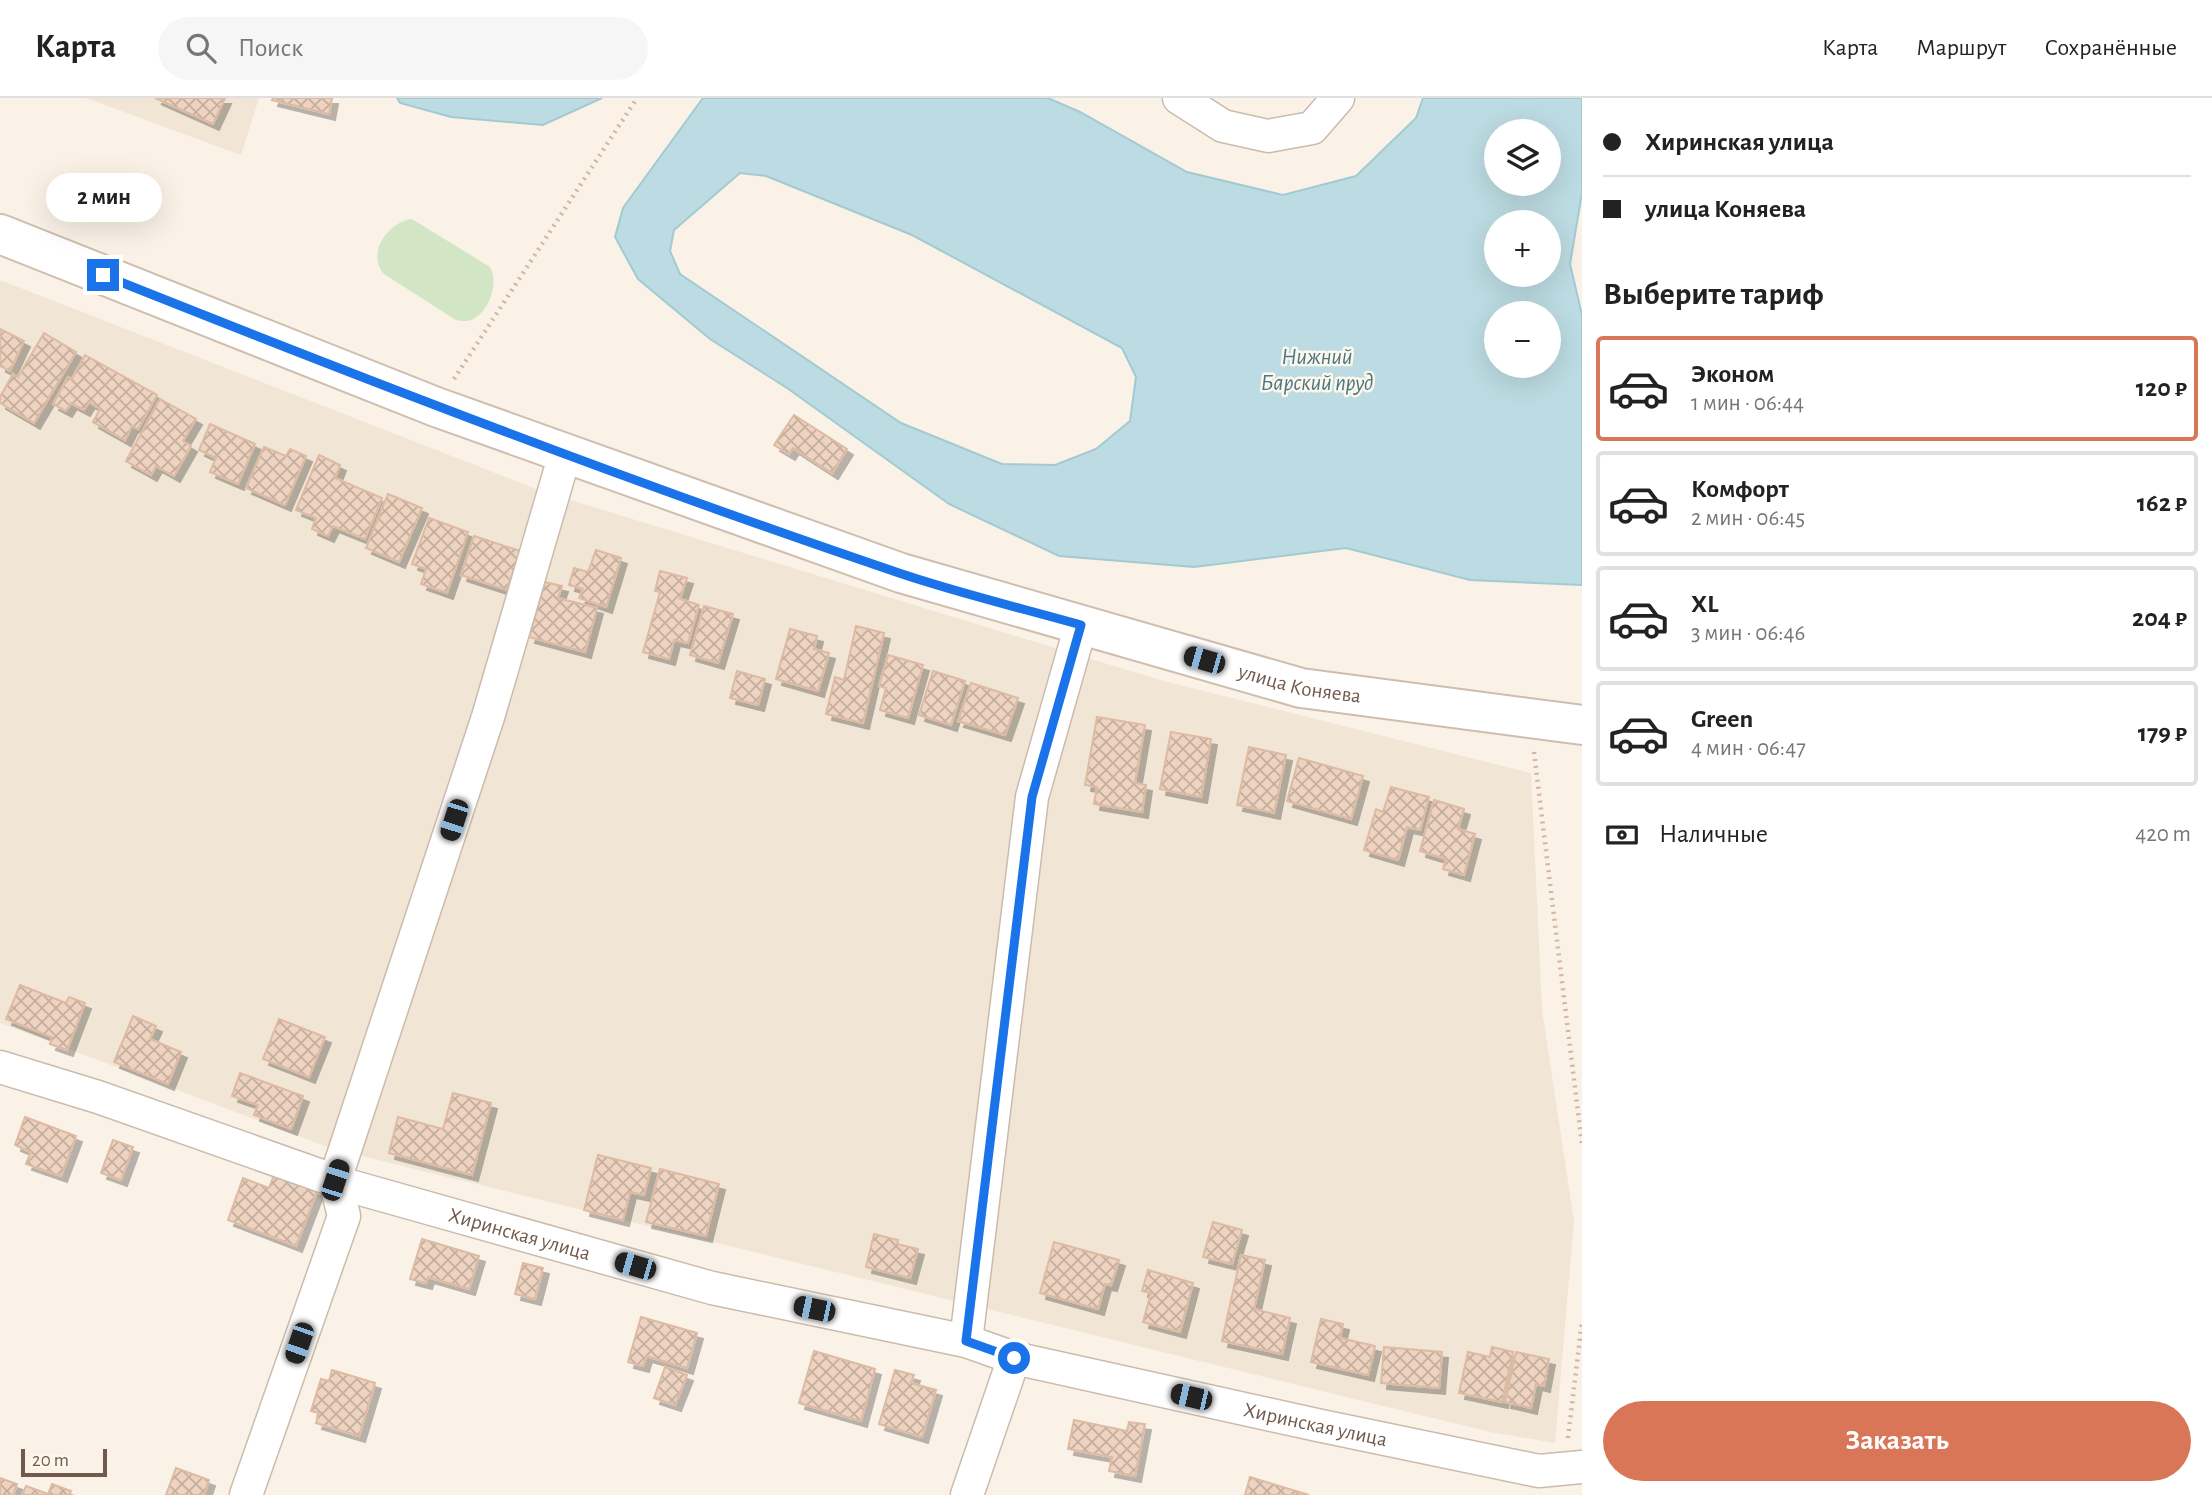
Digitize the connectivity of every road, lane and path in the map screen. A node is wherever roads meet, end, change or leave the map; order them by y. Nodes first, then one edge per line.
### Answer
1 (637, 98) edge
2 (1179, 98) edge
3 (1338, 98) edge
4 (0, 234) edge
5 (436, 407) junction
6 (565, 454) junction
7 (1081, 625) junction
8 (1530, 717) junction
9 (1582, 725) edge
10 (0, 1067) edge
11 (1582, 1144) edge
12 (335, 1180) junction
13 (1582, 1321) edge
14 (966, 1341) junction
15 (1014, 1358) junction
16 (1573, 1468) edge
17 (246, 1495) edge
18 (967, 1495) edge

1 - 5 path
2 - 3 street
4 - 5 street, улица Коняева
5 - 6 street, улица Коняева
6 - 7 street, улица Коняева
6 - 12 street
7 - 8 street, улица Коняева
7 - 14 street
8 - 9 street, улица Коняева
8 - 11 path
10 - 12 street, Хиринская улица
12 - 14 street, Хиринская улица
12 - 17 street
13 - 16 path
14 - 15 street, Хиринская улица
15 - 16 street, Хиринская улица
15 - 18 street

